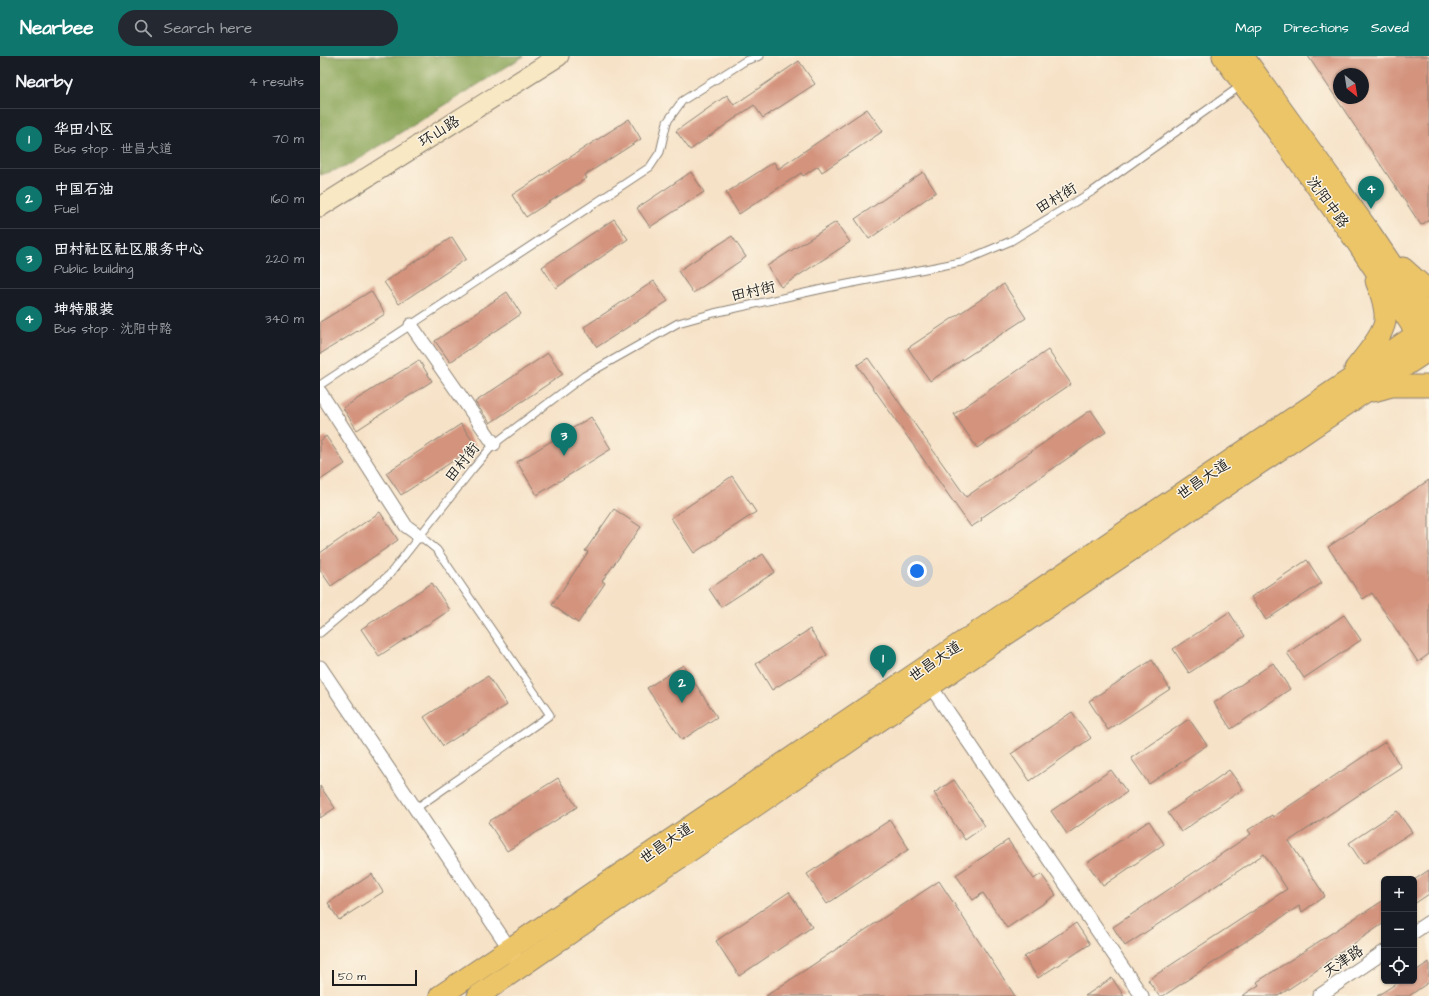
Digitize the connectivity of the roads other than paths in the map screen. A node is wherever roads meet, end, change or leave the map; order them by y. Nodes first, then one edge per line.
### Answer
1 (559, 56) edge
2 (760, 56) edge
3 (1223, 56) edge
4 (1243, 56) edge
5 (1250, 80) junction
6 (320, 207) edge
7 (1363, 238) junction
8 (1429, 288) edge
9 (411, 325) junction
10 (1427, 336) edge
11 (320, 385) edge
12 (1429, 386) edge
13 (1352, 389) junction
14 (320, 392) edge
15 (494, 444) junction
16 (420, 536) junction
17 (320, 633) edge
18 (320, 667) edge
19 (926, 678) junction
20 (415, 809) junction
21 (1429, 922) edge
22 (1417, 930) edge
23 (510, 949) junction
24 (1381, 954) edge
25 (521, 967) junction
26 (440, 996) edge
27 (478, 996) edge
28 (1142, 996) edge
29 (1319, 996) edge

1 - 6 main road, 环山路
2 - 9 lane
3 - 5 main road, 沈阳中路
4 - 5 main road
5 - 7 main road, 沈阳中路
5 - 15 lane, 田村街
7 - 8 main road
7 - 10 main road, 沈阳中路
7 - 13 main road
9 - 11 lane
9 - 15 street
10 - 13 main road, 世昌大道
12 - 13 main road
13 - 19 main road, 世昌大道
14 - 16 street
15 - 16 lane, 田村街
16 - 17 lane, 田村街
16 - 20 lane
18 - 20 street
19 - 23 main road, 世昌大道
19 - 25 main road, 世昌大道
19 - 28 street
20 - 23 street
21 - 22 street
23 - 25 street
23 - 26 main road, 世昌大道
24 - 29 street, 天津路
25 - 27 main road, 世昌大道

